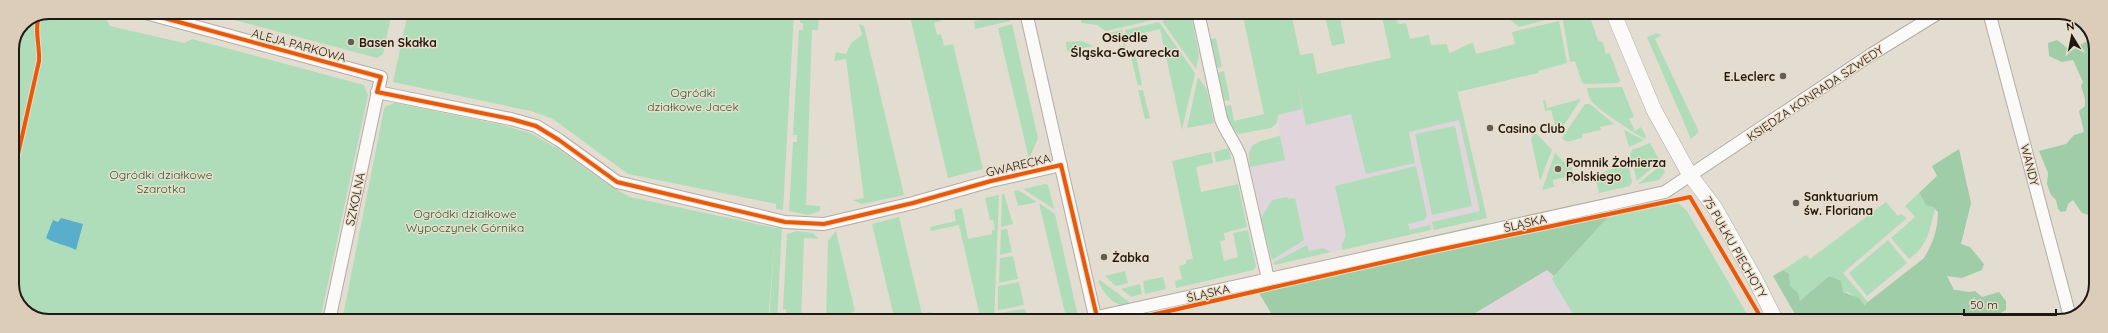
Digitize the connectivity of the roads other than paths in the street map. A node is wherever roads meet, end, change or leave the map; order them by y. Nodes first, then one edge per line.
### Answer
1 (168, 19) edge
2 (1028, 19) edge
3 (1200, 19) edge
4 (1616, 19) edge
5 (1929, 19) edge
6 (1991, 19) edge
7 (381, 77) joint
8 (377, 92) junction
9 (1062, 165) junction
10 (1690, 175) junction
11 (1268, 280) junction
12 (2069, 312) edge
13 (330, 314) edge
14 (1095, 314) edge
15 (1118, 314) edge
16 (1772, 314) edge

1 - 7 street, ALEJA PARKOWA
2 - 9 street, GWARECKA
3 - 11 street
4 - 10 main road, 75 PUŁKU PIECHOTY
5 - 10 street, KSIĘDZA KONRADA SZWEDY
6 - 12 street, WANDY
7 - 8 street, SZKOLNA
8 - 9 street, GWARECKA
8 - 13 street, SZKOLNA
9 - 14 street, GWARECKA
10 - 11 street, ŚLĄSKA
10 - 16 main road, 75 PUŁKU PIECHOTY
11 - 15 street, ŚLĄSKA

